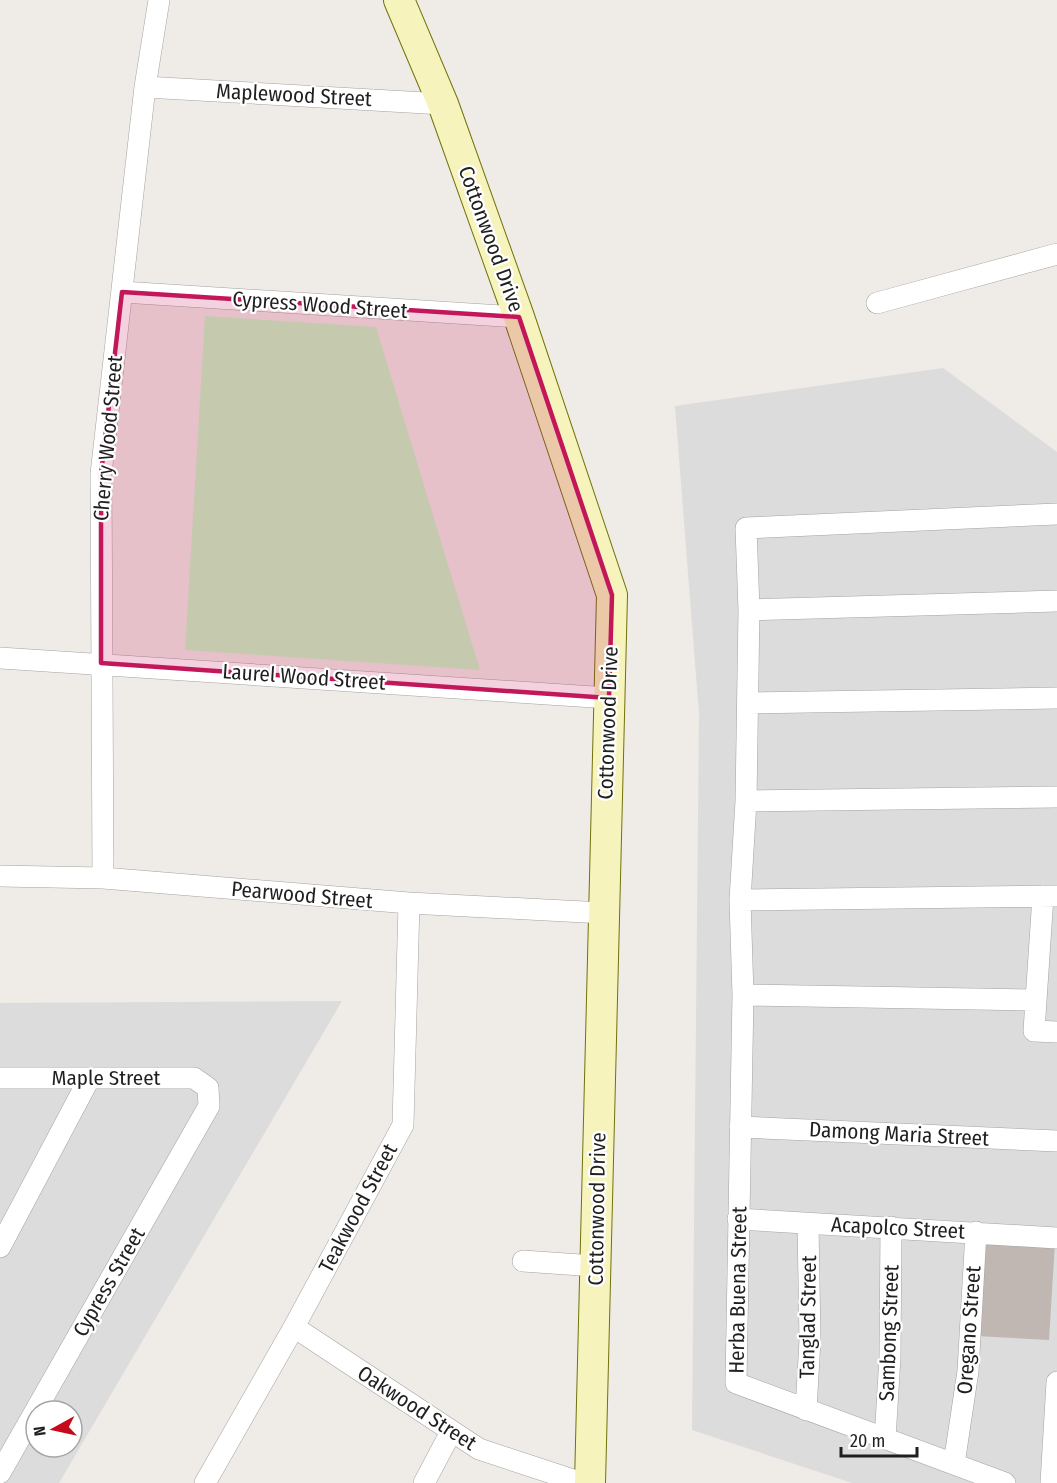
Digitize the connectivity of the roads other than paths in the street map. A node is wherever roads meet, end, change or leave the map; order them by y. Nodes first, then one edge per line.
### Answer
1 (159, 0) edge
2 (399, 0) edge
3 (145, 87) junction
4 (442, 104) junction
5 (1057, 255) edge
6 (122, 292) junction
7 (878, 303) dead end
8 (519, 317) junction
9 (1057, 514) edge
10 (1057, 601) edge
11 (749, 610) junction
12 (0, 658) edge
13 (100, 663) junction
14 (609, 698) junction
15 (1057, 698) edge
16 (748, 703) junction
17 (1057, 798) edge
18 (746, 801) junction
19 (0, 876) edge
20 (103, 878) junction
21 (1050, 896) edge
22 (740, 900) junction
23 (409, 903) junction
24 (604, 914) junction
25 (743, 995) junction
26 (1035, 1000) junction
27 (1057, 1032) edge
28 (0, 1078) edge
29 (89, 1079) junction
30 (208, 1088) joint
31 (740, 1126) junction
32 (1057, 1141) edge
33 (738, 1220) junction
34 (808, 1224) junction
35 (891, 1227) junction
36 (976, 1232) junction
37 (1057, 1238) edge
38 (0, 1247) edge
39 (523, 1261) dead end
40 (596, 1266) junction
41 (294, 1327) junction
42 (1057, 1382) edge
43 (806, 1410) junction
44 (451, 1432) junction
45 (885, 1439) junction
46 (954, 1464) junction
47 (0, 1473) edge
48 (205, 1483) edge
49 (424, 1483) edge
50 (582, 1483) edge
51 (590, 1483) edge
52 (1005, 1483) edge
53 (1050, 1483) edge

1 - 3 street, Cherry Wood Street
2 - 4 street, Cottonwood Drive
3 - 4 street, Maplewood Street
3 - 6 street, Cherry Wood Street
4 - 8 street, Cottonwood Drive
5 - 7 street
6 - 8 street, Cypress Wood Street
6 - 13 street, Cherry Wood Street
8 - 14 street, Cottonwood Drive
9 - 11 street, Herba Buena Street
10 - 11 street
11 - 16 street, Herba Buena Street
12 - 13 street, Laurel Wood Street
13 - 14 street, Laurel Wood Street
13 - 20 street, Cherry Wood Street
14 - 24 street, Cottonwood Drive
15 - 16 street
16 - 18 street, Herba Buena Street
17 - 18 street
18 - 22 street, Herba Buena Street
19 - 20 street, Pearwood Street
20 - 23 street, Pearwood Street
21 - 22 street
21 - 26 street
22 - 25 street, Herba Buena Street
23 - 24 street, Pearwood Street
23 - 41 street, Teakwood Street
24 - 40 street, Cottonwood Drive
25 - 26 street
25 - 31 street, Herba Buena Street
26 - 27 street
28 - 29 street, Maple Street
29 - 30 street, Maple Street
29 - 38 street
30 - 47 street, Cypress Street
31 - 32 street, Damong Maria Street
31 - 33 street, Herba Buena Street
33 - 34 street, Acapolco Street
33 - 43 street, Herba Buena Street
34 - 35 street, Acapolco Street
34 - 43 street, Tanglad Street
35 - 36 street, Acapolco Street
35 - 45 street, Sambong Street
36 - 37 street, Acapolco Street
36 - 46 street, Oregano Street
39 - 40 street
40 - 51 street, Cottonwood Drive
41 - 44 street, Oakwood Street
41 - 48 street, Teakwood Street
42 - 53 street
43 - 45 street, Herba Buena Street
44 - 49 street
44 - 50 street, Oakwood Street
45 - 46 street, Herba Buena Street
46 - 52 street, Herba Buena Street

